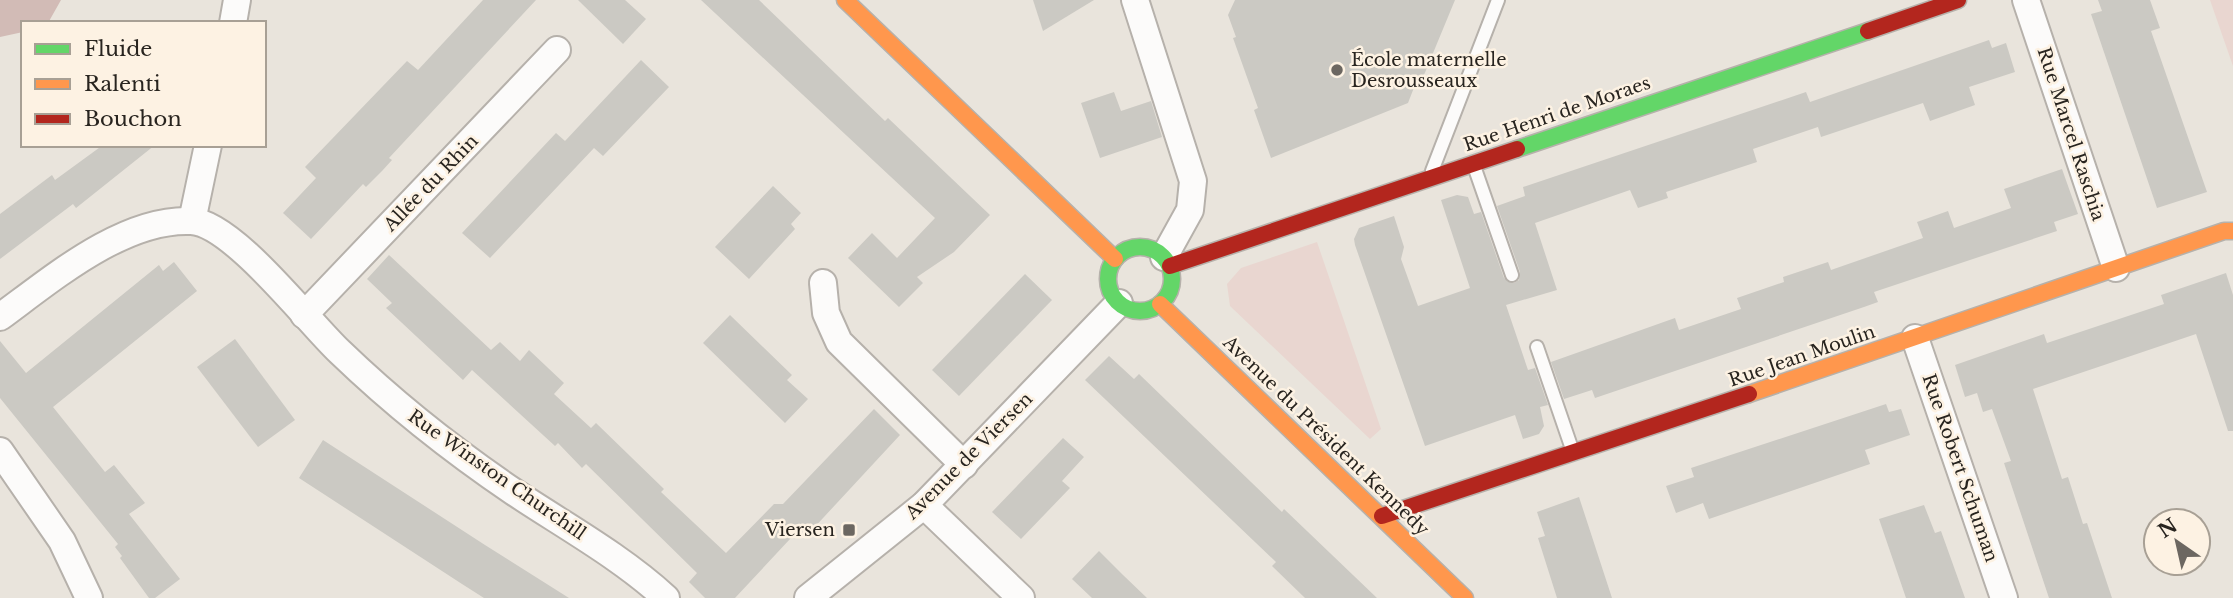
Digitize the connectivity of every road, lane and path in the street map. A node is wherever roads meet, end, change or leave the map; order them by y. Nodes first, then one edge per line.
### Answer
1 (237, 0) edge
2 (845, 0) edge
3 (1135, 0) edge
4 (1498, 0) edge
5 (1958, 0) edge
6 (2026, 0) edge
7 (233, 21) edge
8 (557, 50) dead end
9 (208, 147) edge
10 (1473, 163) junction
11 (1430, 177) junction
12 (192, 221) junction
13 (2233, 231) edge
14 (1115, 259) junction
15 (1167, 262) junction
16 (2116, 268) junction
17 (1512, 275) dead end
18 (823, 283) dead end
19 (1119, 303) junction
20 (1160, 304) junction
21 (304, 315) junction
22 (0, 317) edge
23 (1915, 338) junction
24 (1537, 347) dead end
25 (0, 450) edge
26 (1573, 453) junction
27 (964, 465) junction
28 (924, 505) junction
29 (1382, 516) junction
30 (89, 598) edge
31 (666, 598) edge
32 (808, 598) edge
33 (1021, 598) edge
34 (1465, 598) edge
35 (2004, 598) edge

1 - 7 street
2 - 14 street
3 - 15 street
4 - 11 lane
5 - 10 street, Rue Henri de Moraes
6 - 16 street, Rue Marcel Raschia
8 - 21 street, Allée du Rhin
9 - 12 street
10 - 11 street, Rue Henri de Moraes
10 - 17 lane
11 - 15 street, Rue Henri de Moraes
12 - 21 street, Rue Winston Churchill
12 - 22 street
13 - 16 street, Rue Jean Moulin
14 - 15 street
14 - 19 street
15 - 20 street
16 - 23 street, Rue Jean Moulin
18 - 27 street
19 - 20 street
19 - 27 street, Avenue de Viersen
20 - 29 street, Avenue du Président Kennedy
21 - 31 street, Rue Winston Churchill
23 - 26 street, Rue Jean Moulin
23 - 35 street, Rue Robert Schuman
24 - 26 lane
25 - 30 street
26 - 29 street, Rue Jean Moulin
27 - 28 street, Avenue de Viersen
28 - 32 street, Avenue de Viersen
28 - 33 street
29 - 34 street, Avenue du Président Kennedy

